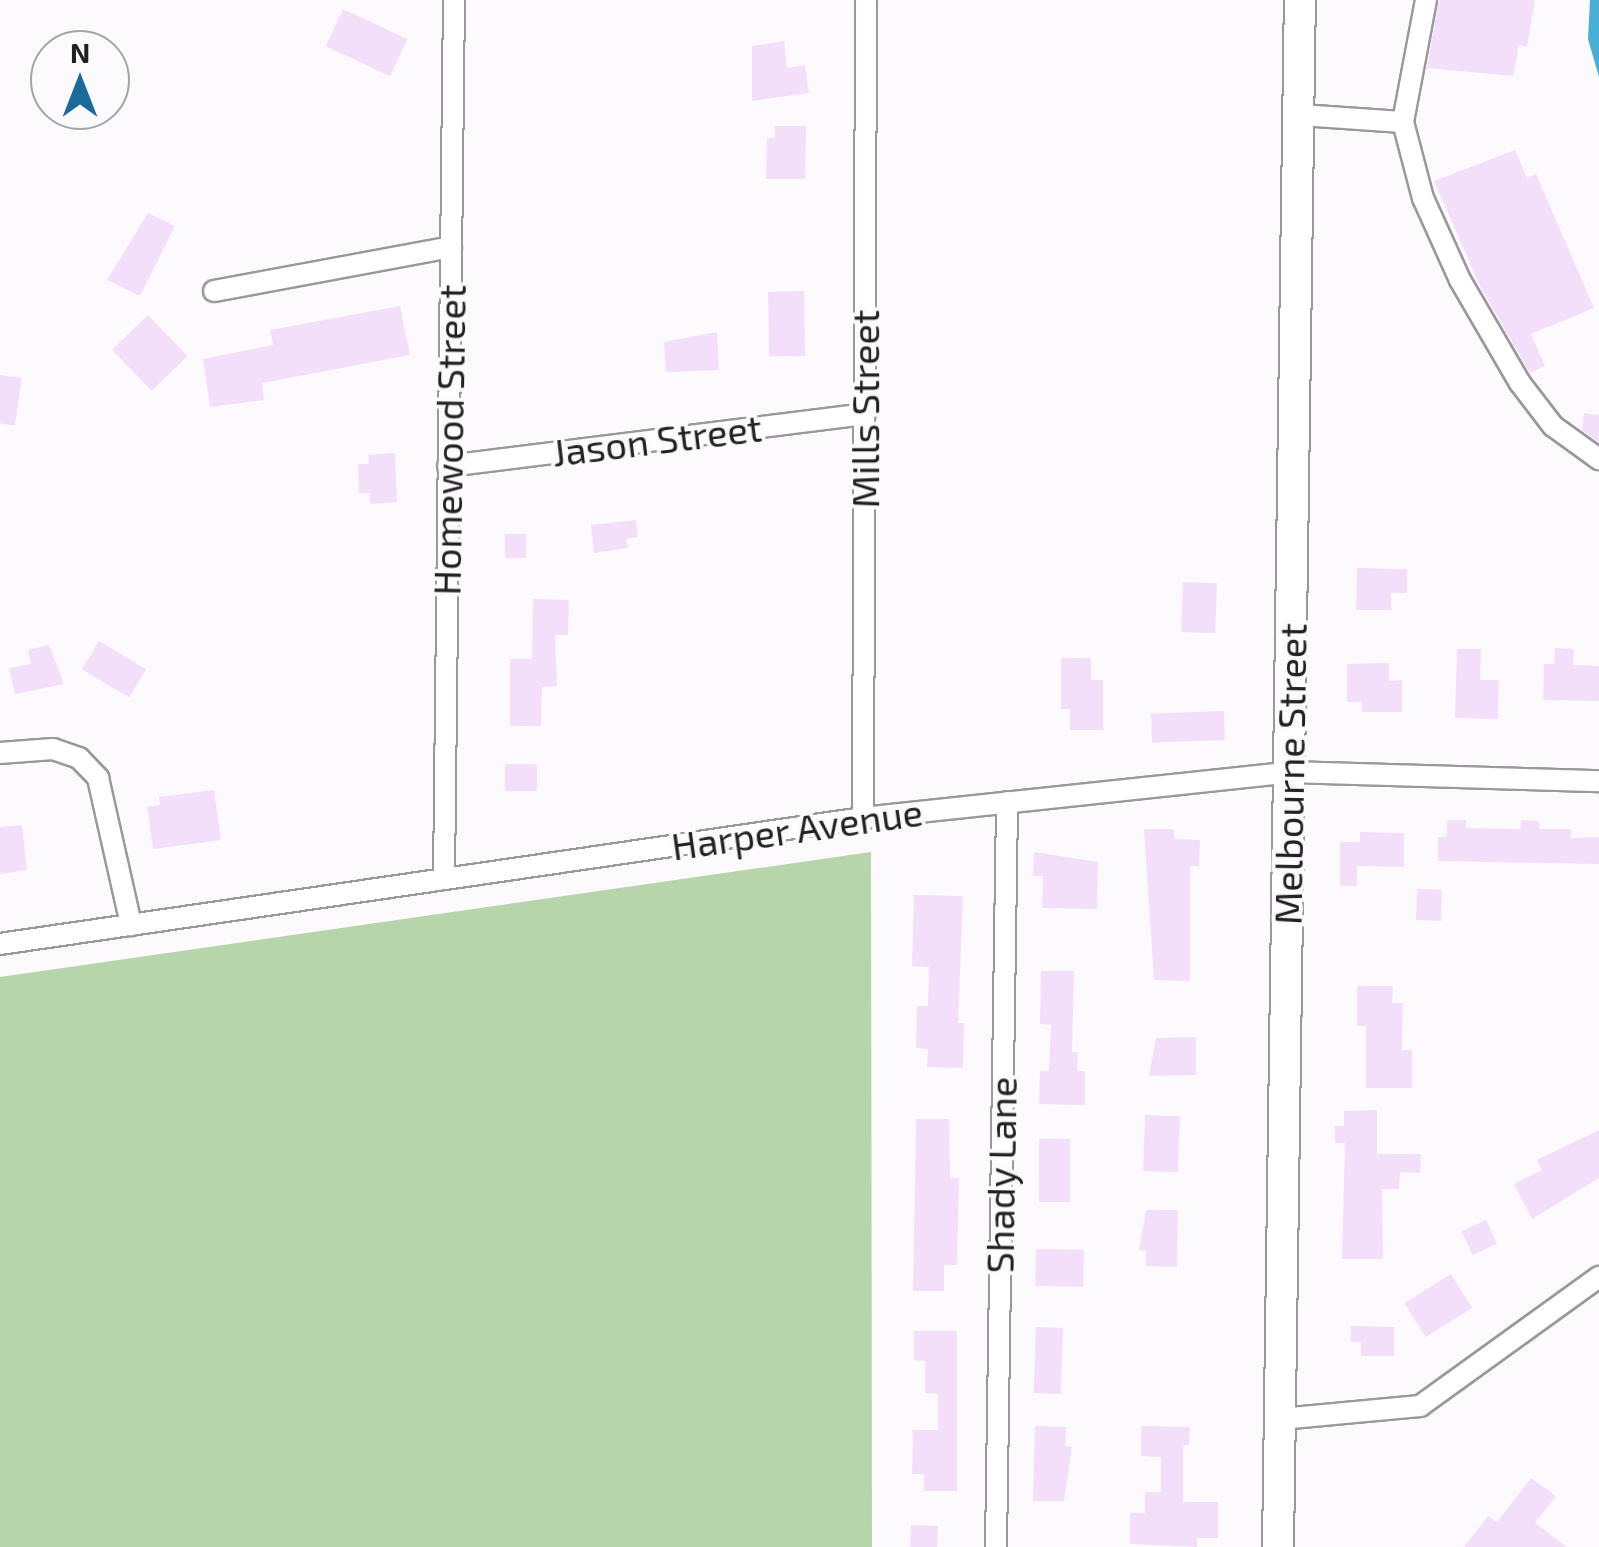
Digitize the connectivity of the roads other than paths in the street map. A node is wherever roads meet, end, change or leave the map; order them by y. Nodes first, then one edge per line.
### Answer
1 (454, 0) edge
2 (866, 0) edge
3 (1300, 0) edge
4 (1426, 0) edge
5 (1300, 115) junction
6 (1403, 122) junction
7 (451, 247) junction
8 (214, 292) dead end
9 (865, 414) junction
10 (1599, 459) edge
11 (448, 466) junction
12 (0, 752) edge
13 (1290, 772) junction
14 (1599, 781) edge
15 (1007, 802) junction
16 (863, 818) junction
17 (444, 880) junction
18 (131, 925) junction
19 (0, 944) edge
20 (1599, 1276) edge
21 (1280, 1419) junction
22 (996, 1547) edge
23 (1278, 1547) edge

1 - 7 street, Homewood Street
2 - 9 street, Mills Street
3 - 5 street, Melbourne Street
4 - 6 street
5 - 6 street
5 - 13 street, Melbourne Street
6 - 10 street
7 - 8 street
7 - 11 street, Homewood Street
9 - 11 street, Jason Street
9 - 16 street, Mills Street
11 - 17 street, Homewood Street
12 - 18 street
13 - 14 street, Harper Avenue
13 - 15 street, Harper Avenue
13 - 21 street, Melbourne Street
15 - 16 street, Harper Avenue
15 - 22 street, Shady Lane
16 - 17 street, Harper Avenue
17 - 18 street, Harper Avenue
18 - 19 street, Harper Avenue
20 - 21 street
21 - 23 street, Melbourne Street

